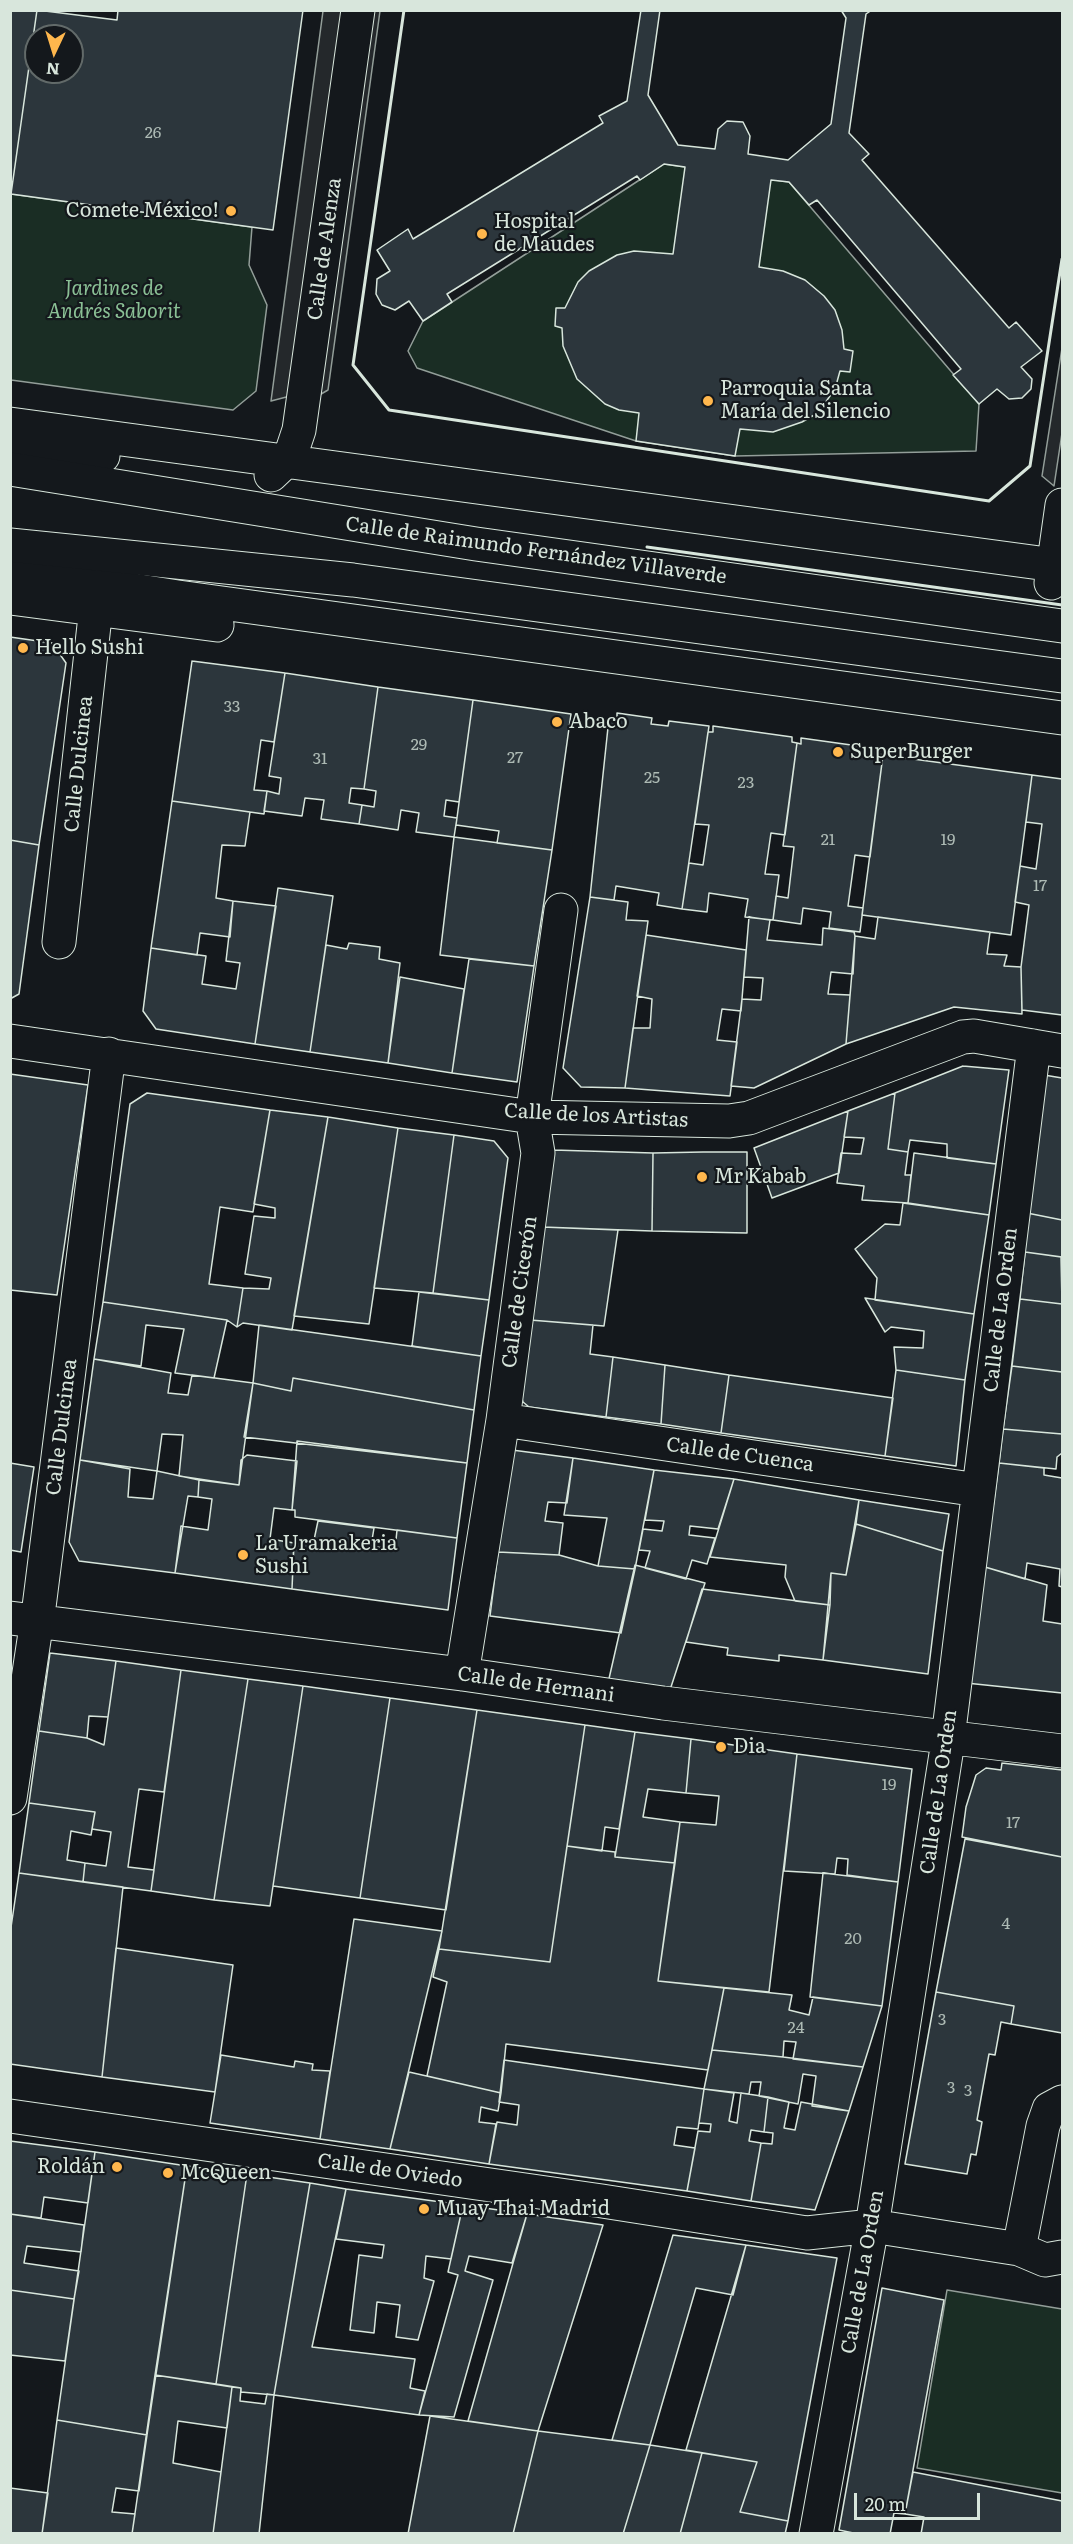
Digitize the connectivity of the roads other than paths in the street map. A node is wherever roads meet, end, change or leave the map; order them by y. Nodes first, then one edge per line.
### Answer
1 (358, 10) edge
2 (10, 424) edge
3 (10, 452) edge
4 (10, 469) edge
5 (278, 469) junction
6 (1062, 505) edge
7 (10, 545) edge
8 (10, 567) edge
9 (1058, 574) edge
10 (98, 597) junction
11 (10, 598) edge
12 (1062, 626) edge
13 (1062, 676) edge
14 (1062, 718) edge
15 (1062, 738) edge
16 (561, 910) dead end
17 (58, 942) dead end
18 (10, 1041) edge
19 (1048, 1048) edge
20 (109, 1054) junction
21 (532, 1117) junction
22 (503, 1420) junction
23 (978, 1490) junction
24 (24, 1619) edge
25 (462, 1674) junction
26 (948, 1738) junction
27 (1062, 1751) edge
28 (10, 1798) edge
29 (1062, 2102) edge
30 (10, 2116) edge
31 (872, 2226) junction
32 (1019, 2249) junction
33 (1062, 2257) edge
34 (816, 2534) edge

1 - 5 street, Calle de Alenza
2 - 5 street
3 - 5 street, Calle de Raimundo Fernández Villaverde
4 - 12 street, Calle de Raimundo Fernández Villaverde
5 - 9 street, Calle de Raimundo Fernández Villaverde
6 - 9 street
7 - 13 street
8 - 10 street
10 - 11 street
10 - 14 street
10 - 15 street
10 - 17 street, Calle Dulcinea
16 - 21 street, Calle de Cicerón
18 - 20 street, Calle de los Artistas
19 - 21 street, Calle de los Artistas
19 - 23 street, Calle de La Orden
20 - 21 street, Calle de los Artistas
20 - 24 street, Calle Dulcinea
21 - 22 street, Calle de Cicerón
22 - 23 street, Calle de Cuenca
22 - 25 street, Calle de Cicerón
23 - 26 street, Calle de La Orden
24 - 25 street, Calle de Hernani
24 - 28 street, Calle Dulcinea
25 - 26 street, Calle de Hernani
26 - 27 street, Calle de Hernani
26 - 31 street, Calle de La Orden
29 - 32 street
30 - 31 street, Calle de Oviedo
31 - 32 street, Calle de Oviedo
31 - 34 street, Calle de La Orden
32 - 33 street, Calle de Oviedo

